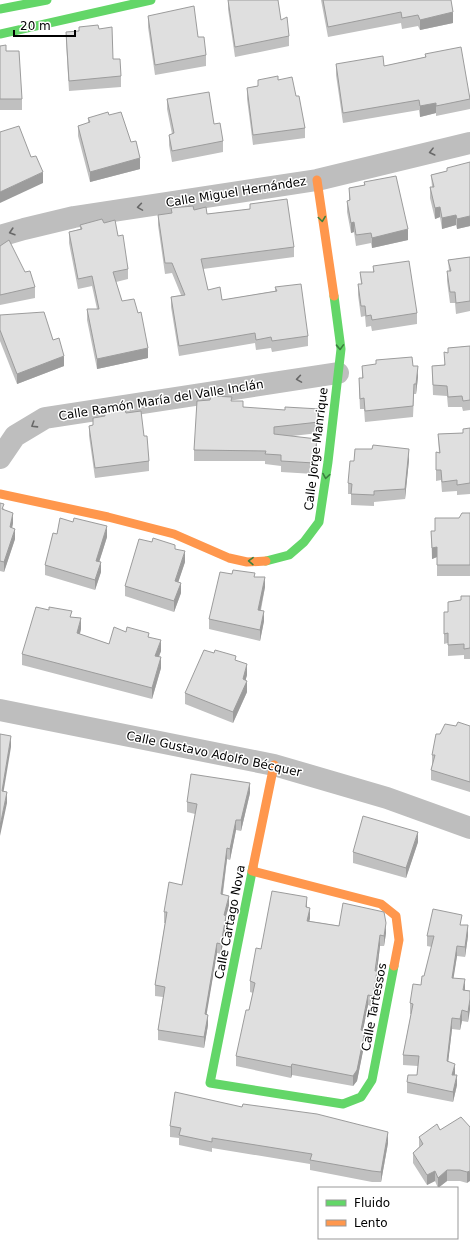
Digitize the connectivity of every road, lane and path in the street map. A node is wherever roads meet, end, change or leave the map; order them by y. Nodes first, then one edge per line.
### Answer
1 (47, 0) edge
2 (151, 0) edge
3 (0, 9) edge
4 (0, 34) edge
5 (470, 143) edge
6 (317, 180) junction
7 (0, 236) edge
8 (338, 373) junction
9 (0, 458) edge
10 (0, 494) edge
11 (0, 710) edge
12 (274, 765) junction
13 (470, 828) edge
14 (252, 871) junction
15 (210, 1083) joint

1 - 3 street
2 - 4 street
5 -> 6 street, Calle Miguel Hernández
6 -> 7 street, Calle Miguel Hernández
6 -> 8 street, Calle Jorge Manrique
8 -> 9 street, Calle Ramón María del Valle Inclán
8 -> 10 street, Calle Jorge Manrique
11 - 12 street, Calle Gustavo Adolfo Bécquer
12 - 13 street, Calle Gustavo Adolfo Bécquer
12 - 14 street, Calle Cartago Nova
14 - 15 street, Calle Cartago Nova
14 - 15 street, Calle Tartessos

